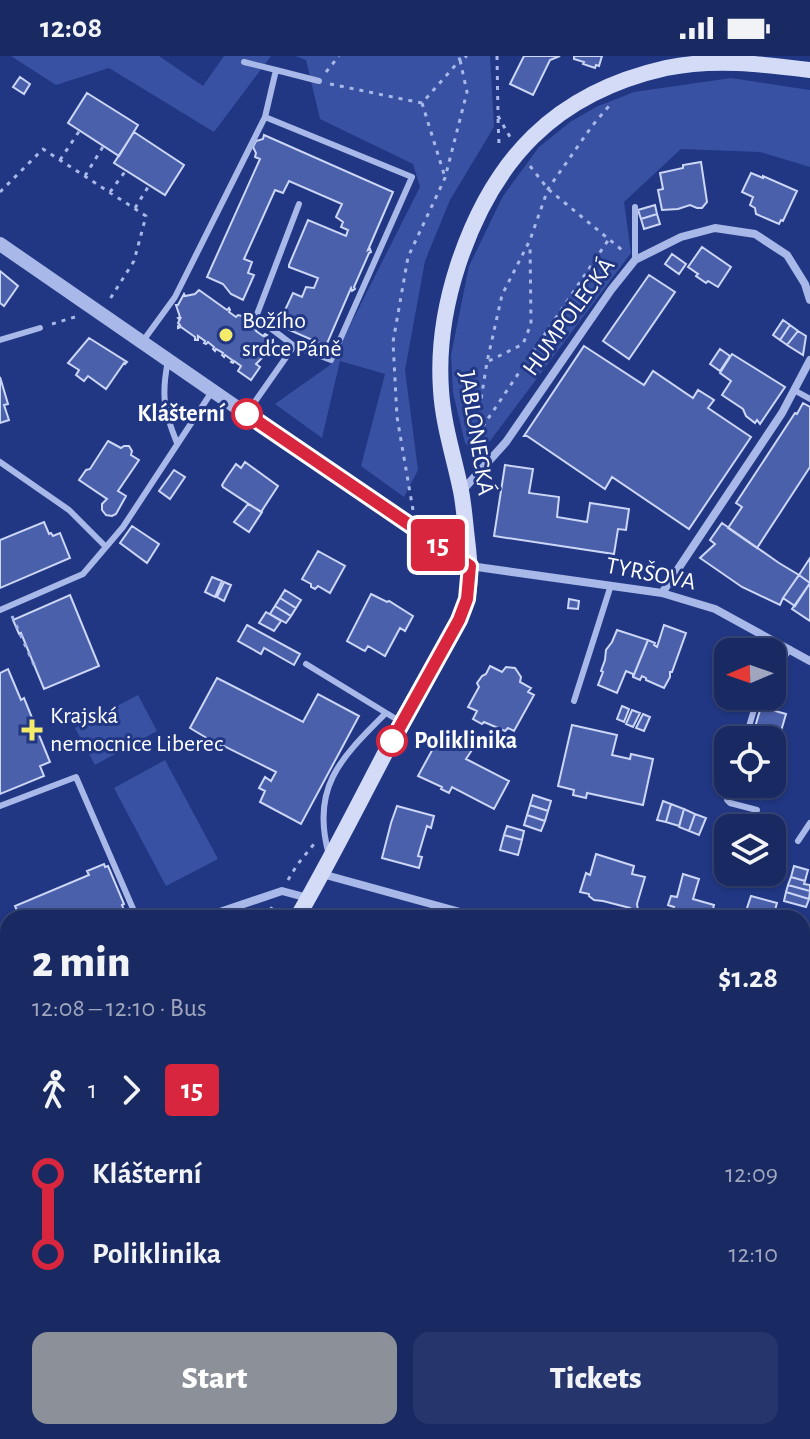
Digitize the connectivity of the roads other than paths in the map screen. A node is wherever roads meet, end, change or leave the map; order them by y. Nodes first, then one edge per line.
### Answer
1 (244, 62) dead end
2 (276, 70) junction
3 (810, 70) edge
4 (319, 81) road end
5 (265, 117) junction
6 (299, 204) dead end
7 (635, 207) dead end
8 (0, 244) edge
9 (635, 260) junction
10 (810, 300) edge
11 (40, 328) road end
12 (0, 340) edge
13 (143, 341) junction
14 (294, 346) junction
15 (169, 359) junction
16 (810, 360) edge
17 (213, 390) junction
18 (794, 390) junction
19 (810, 399) edge
20 (247, 414) junction
21 (177, 443) junction
22 (0, 462) edge
23 (461, 492) junction
24 (105, 546) junction
25 (470, 566) junction
26 (611, 585) junction
27 (662, 593) junction
28 (0, 610) edge
29 (790, 649) junction
30 (786, 655) edge
31 (810, 661) edge
32 (306, 664) dead end
33 (574, 701) dead end
34 (386, 713) junction
35 (401, 722) junction
36 (728, 798) edge
37 (0, 806) edge
38 (757, 810) dead end
39 (810, 823) edge
40 (798, 841) dead end
41 (330, 858) junction
42 (321, 873) junction
43 (309, 898) junction
44 (134, 910) edge
45 (226, 910) edge
46 (302, 910) edge
47 (453, 910) edge

1 - 2 lane
2 - 4 lane
2 - 5 lane
3 - 23 main road, JABLONECKÁ
5 - 13 lane
5 - 14 lane
6 - 14 lane
7 - 9 lane
8 - 13 street
9 - 10 street, HUMPOLECKÁ
9 - 23 street, HUMPOLECKÁ
11 - 12 lane
13 - 15 street
14 - 20 lane
15 - 17 street
15 - 21 lane
16 - 18 street
17 - 20 street
17 - 21 lane
18 - 19 lane
18 - 27 street
20 - 25 street
21 - 24 lane
22 - 24 lane
23 - 25 main road, JABLONECKÁ
24 - 28 lane
25 - 26 street, TYRŠOVA
25 - 35 main road, JABLONECKÁ
26 - 27 street, TYRŠOVA
26 - 33 lane
27 - 29 street, TYRŠOVA
29 - 30 lane
29 - 31 street, TYRŠOVA
32 - 34 lane
34 - 35 lane
34 - 41 lane
35 - 41 main road, JABLONECKÁ
36 - 38 lane
37 - 44 lane
39 - 40 lane
41 - 42 main road, JABLONECKÁ
42 - 43 main road, JABLONECKÁ
42 - 47 street
43 - 45 street
43 - 46 main road, JABLONECKÁ

